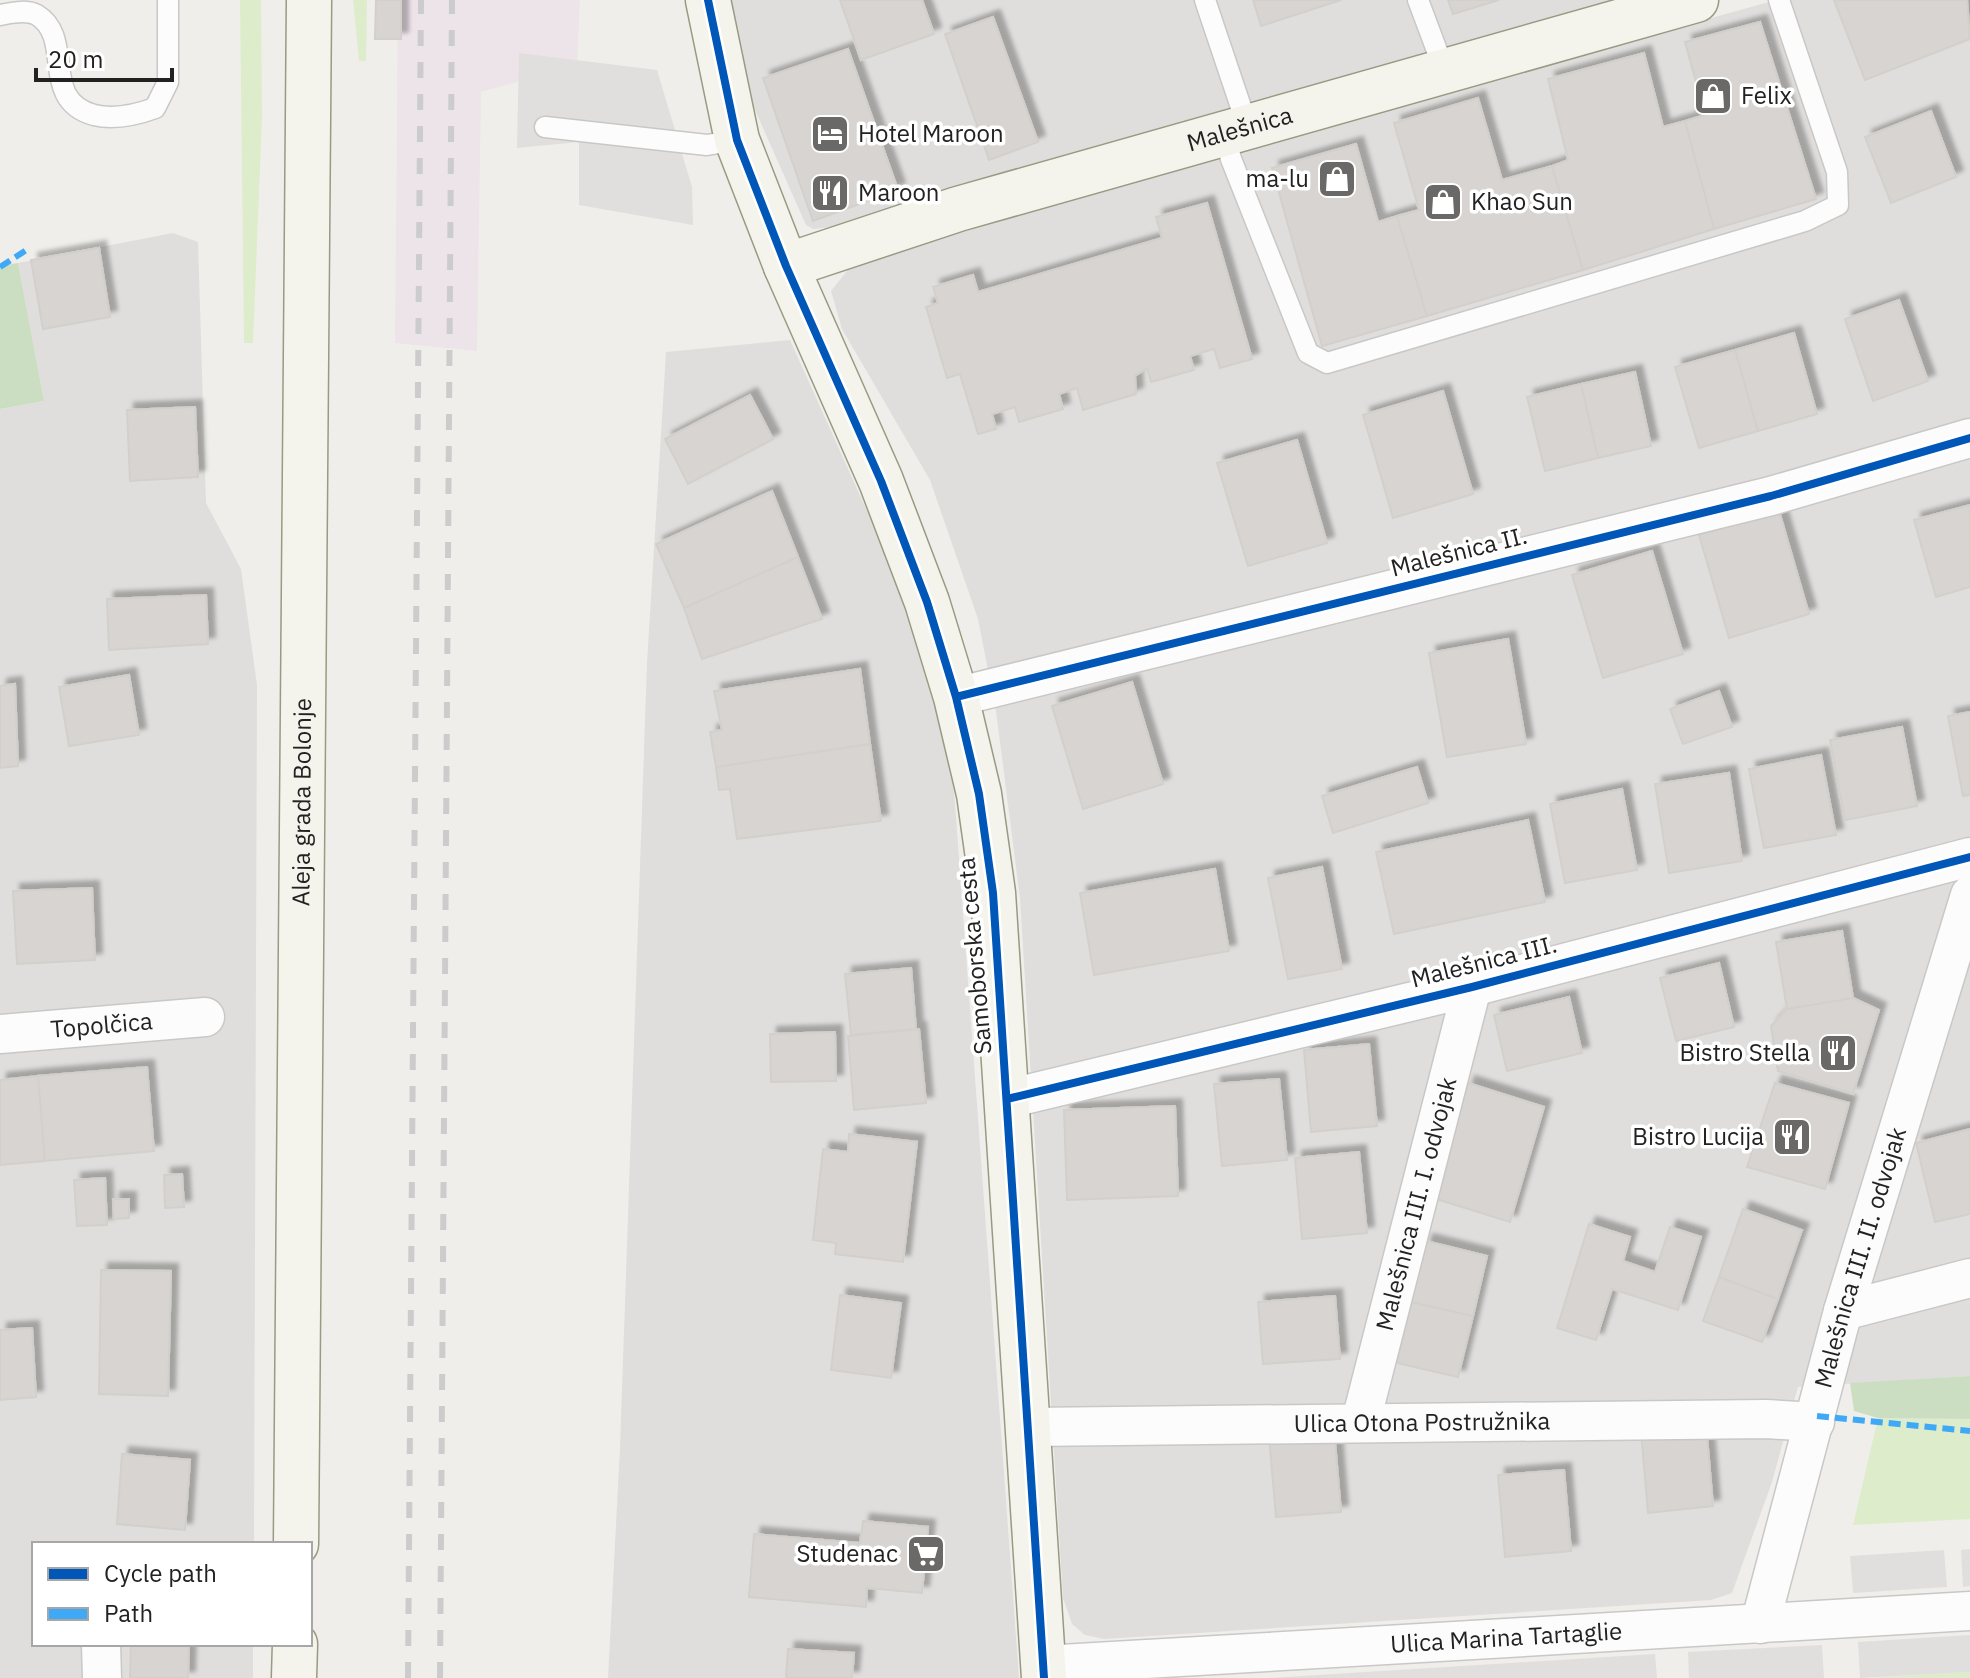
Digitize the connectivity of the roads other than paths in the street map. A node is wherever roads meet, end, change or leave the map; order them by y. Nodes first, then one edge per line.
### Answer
1 (168, 0) edge
2 (309, 0) edge
3 (708, 0) edge
4 (1205, 0) edge
5 (1418, 0) edge
6 (1696, 0) edge
7 (1779, 0) edge
8 (1599, 14) edge
9 (0, 15) edge
10 (1445, 72) junction
11 (545, 127) dead end
12 (1236, 131) junction
13 (737, 140) junction
14 (786, 266) junction
15 (1970, 438) edge
16 (956, 697) junction
17 (1970, 857) edge
18 (1970, 895) edge
19 (1472, 987) junction
20 (205, 1017) dead end
21 (0, 1034) edge
22 (1007, 1099) junction
23 (1970, 1278) edge
24 (1843, 1311) junction
25 (1361, 1421) junction
26 (1815, 1422) junction
27 (1030, 1427) junction
28 (296, 1542) edge
29 (1970, 1611) edge
30 (1760, 1624) junction
31 (101, 1646) edge
32 (295, 1646) edge
33 (1044, 1672) edge
34 (102, 1678) edge
35 (294, 1678) edge

1 - 9 lane
2 - 28 street, Aleja grada Bolonje
3 - 13 street, Samoborska cesta
4 - 12 lane
5 - 10 lane
6 - 8 street, Malešnica
7 - 12 lane
8 - 10 street, Malešnica
10 - 12 street, Malešnica
11 - 13 lane
12 - 14 street, Malešnica
13 - 14 street, Samoborska cesta
14 - 16 street, Samoborska cesta
15 - 16 street, Malešnica II.
16 - 22 street, Samoborska cesta
17 - 19 street, Malešnica III.
18 - 24 street, Malešnica III. II. odvojak
19 - 22 street, Malešnica III.
19 - 25 street, Malešnica III. I. odvojak
20 - 21 street, Topolčica
22 - 27 street, Samoborska cesta
23 - 24 street
24 - 26 street, Malešnica III. II. odvojak
25 - 26 street, Ulica Otona Postružnika
25 - 27 street, Ulica Otona Postružnika
26 - 30 street, Malešnica III. II. odvojak
27 - 33 street, Samoborska cesta
29 - 30 street, Ulica Marina Tartaglie
30 - 33 street, Ulica Marina Tartaglie
31 - 34 street
32 - 35 street

